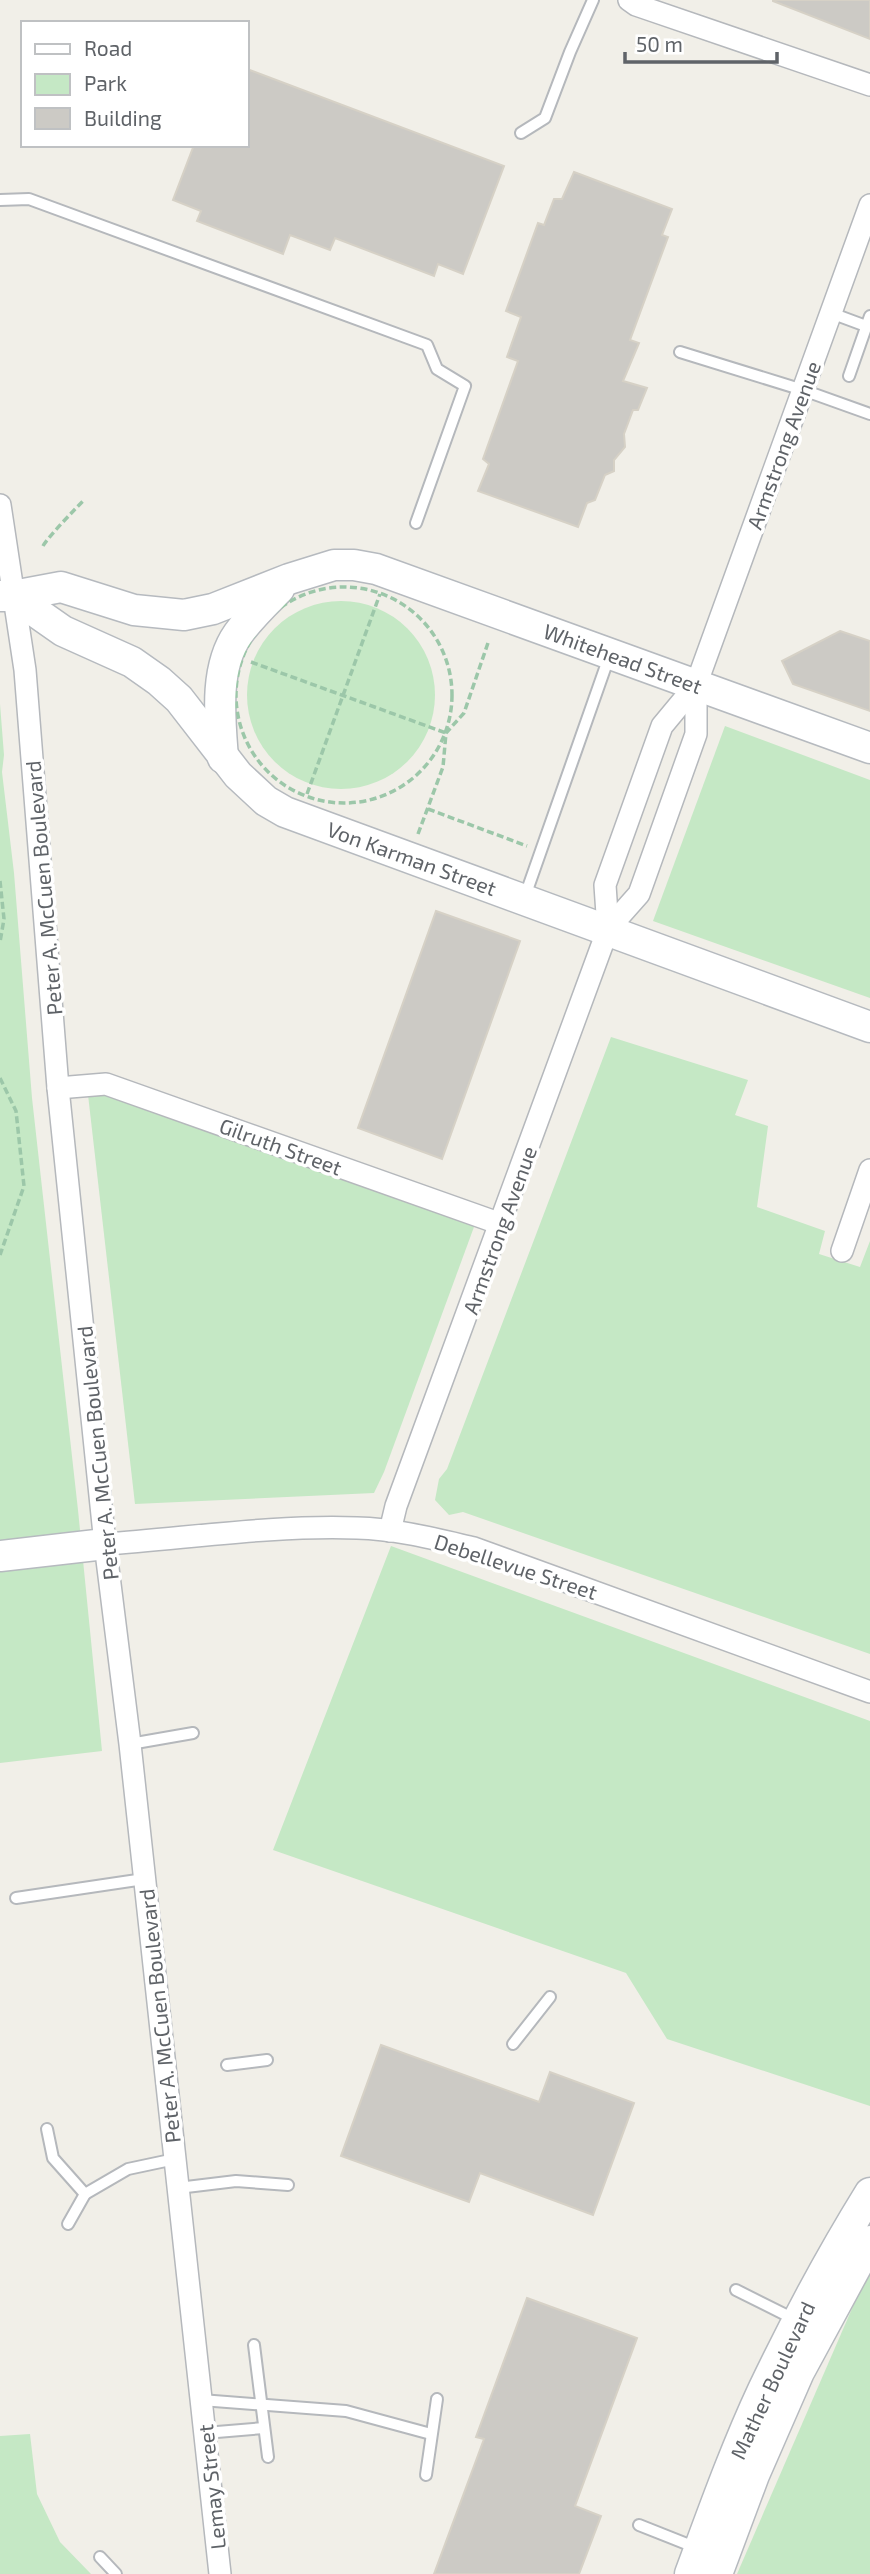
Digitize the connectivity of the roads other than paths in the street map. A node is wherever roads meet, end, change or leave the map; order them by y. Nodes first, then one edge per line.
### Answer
1 (593, 0) edge
2 (629, 0) edge
3 (870, 85) edge
4 (522, 133) dead end
5 (0, 200) edge
6 (870, 205) edge
7 (831, 313) junction
8 (868, 321) edge
9 (680, 352) dead end
10 (849, 376) dead end
11 (803, 390) junction
12 (870, 414) edge
13 (0, 505) edge
14 (416, 523) dead end
15 (289, 579) junction
16 (6, 596) edge
17 (610, 654) junction
18 (696, 685) junction
19 (870, 748) edge
20 (223, 758) junction
21 (524, 898) junction
22 (608, 929) junction
23 (870, 1027) edge
24 (58, 1088) junction
25 (870, 1170) edge
26 (501, 1224) junction
27 (842, 1251) dead end
28 (390, 1531) junction
29 (105, 1545) junction
30 (0, 1556) edge
31 (870, 1692) edge
32 (193, 1733) dead end
33 (130, 1744) junction
34 (145, 1879) junction
35 (16, 1898) dead end
36 (550, 1997) dead end
37 (513, 2044) dead end
38 (267, 2060) dead end
39 (227, 2065) dead end
40 (47, 2129) dead end
41 (175, 2159) junction
42 (288, 2185) dead end
43 (178, 2188) junction
44 (870, 2193) edge
45 (85, 2194) junction
46 (68, 2224) dead end
47 (870, 2241) edge
48 (736, 2290) dead end
49 (797, 2320) junction
50 (254, 2345) dead end
51 (437, 2399) dead end
52 (201, 2400) junction
53 (262, 2405) junction
54 (264, 2428) junction
55 (205, 2433) junction
56 (431, 2434) junction
57 (268, 2457) dead end
58 (426, 2475) dead end
59 (639, 2525) dead end
60 (100, 2557) dead end
61 (695, 2561) edge
62 (116, 2574) edge
63 (220, 2574) edge
64 (717, 2574) edge

1 - 4 lane
2 - 3 street
5 - 14 lane
6 - 7 street, Armstrong Avenue
7 - 8 lane
7 - 11 street, Armstrong Avenue
8 - 10 lane
9 - 11 lane
11 - 12 lane
11 - 18 street, Armstrong Avenue
13 - 16 street, Peter A. McCuen Boulevard
15 - 16 street, Whitehead Street
15 - 17 street, Whitehead Street
15 - 20 street
16 - 20 street, Von Karman Street
16 - 24 street, Peter A. McCuen Boulevard
17 - 18 street, Whitehead Street
17 - 21 lane
18 - 19 street, Whitehead Street
18 - 22 street, Armstrong Avenue
18 - 22 street, Armstrong Avenue
20 - 21 street, Von Karman Street
21 - 22 street, Von Karman Street
22 - 23 street, Von Karman Street
22 - 26 street, Armstrong Avenue
24 - 26 street, Gilruth Street
24 - 29 street, Peter A. McCuen Boulevard
25 - 27 street
26 - 28 street, Armstrong Avenue
28 - 29 street, Debellevue Street
28 - 31 street, Debellevue Street
29 - 30 street
29 - 33 street, Peter A. McCuen Boulevard
32 - 33 lane
33 - 34 street, Peter A. McCuen Boulevard
34 - 35 lane
34 - 41 street, Peter A. McCuen Boulevard
36 - 37 lane
38 - 39 lane
40 - 45 lane
41 - 43 street, Peter A. McCuen Boulevard
41 - 45 lane
42 - 43 lane
43 - 52 street, Peter A. McCuen Boulevard
44 - 49 street, Mather Boulevard
45 - 46 lane
47 - 64 street, Mather Boulevard
48 - 49 lane
49 - 61 street, Mather Boulevard
50 - 53 lane
51 - 56 lane
52 - 53 lane
52 - 55 street, Lemay Street
53 - 54 lane
53 - 56 lane
54 - 55 lane
54 - 57 lane
55 - 63 street, Lemay Street
56 - 58 lane
59 - 61 lane
60 - 62 lane

